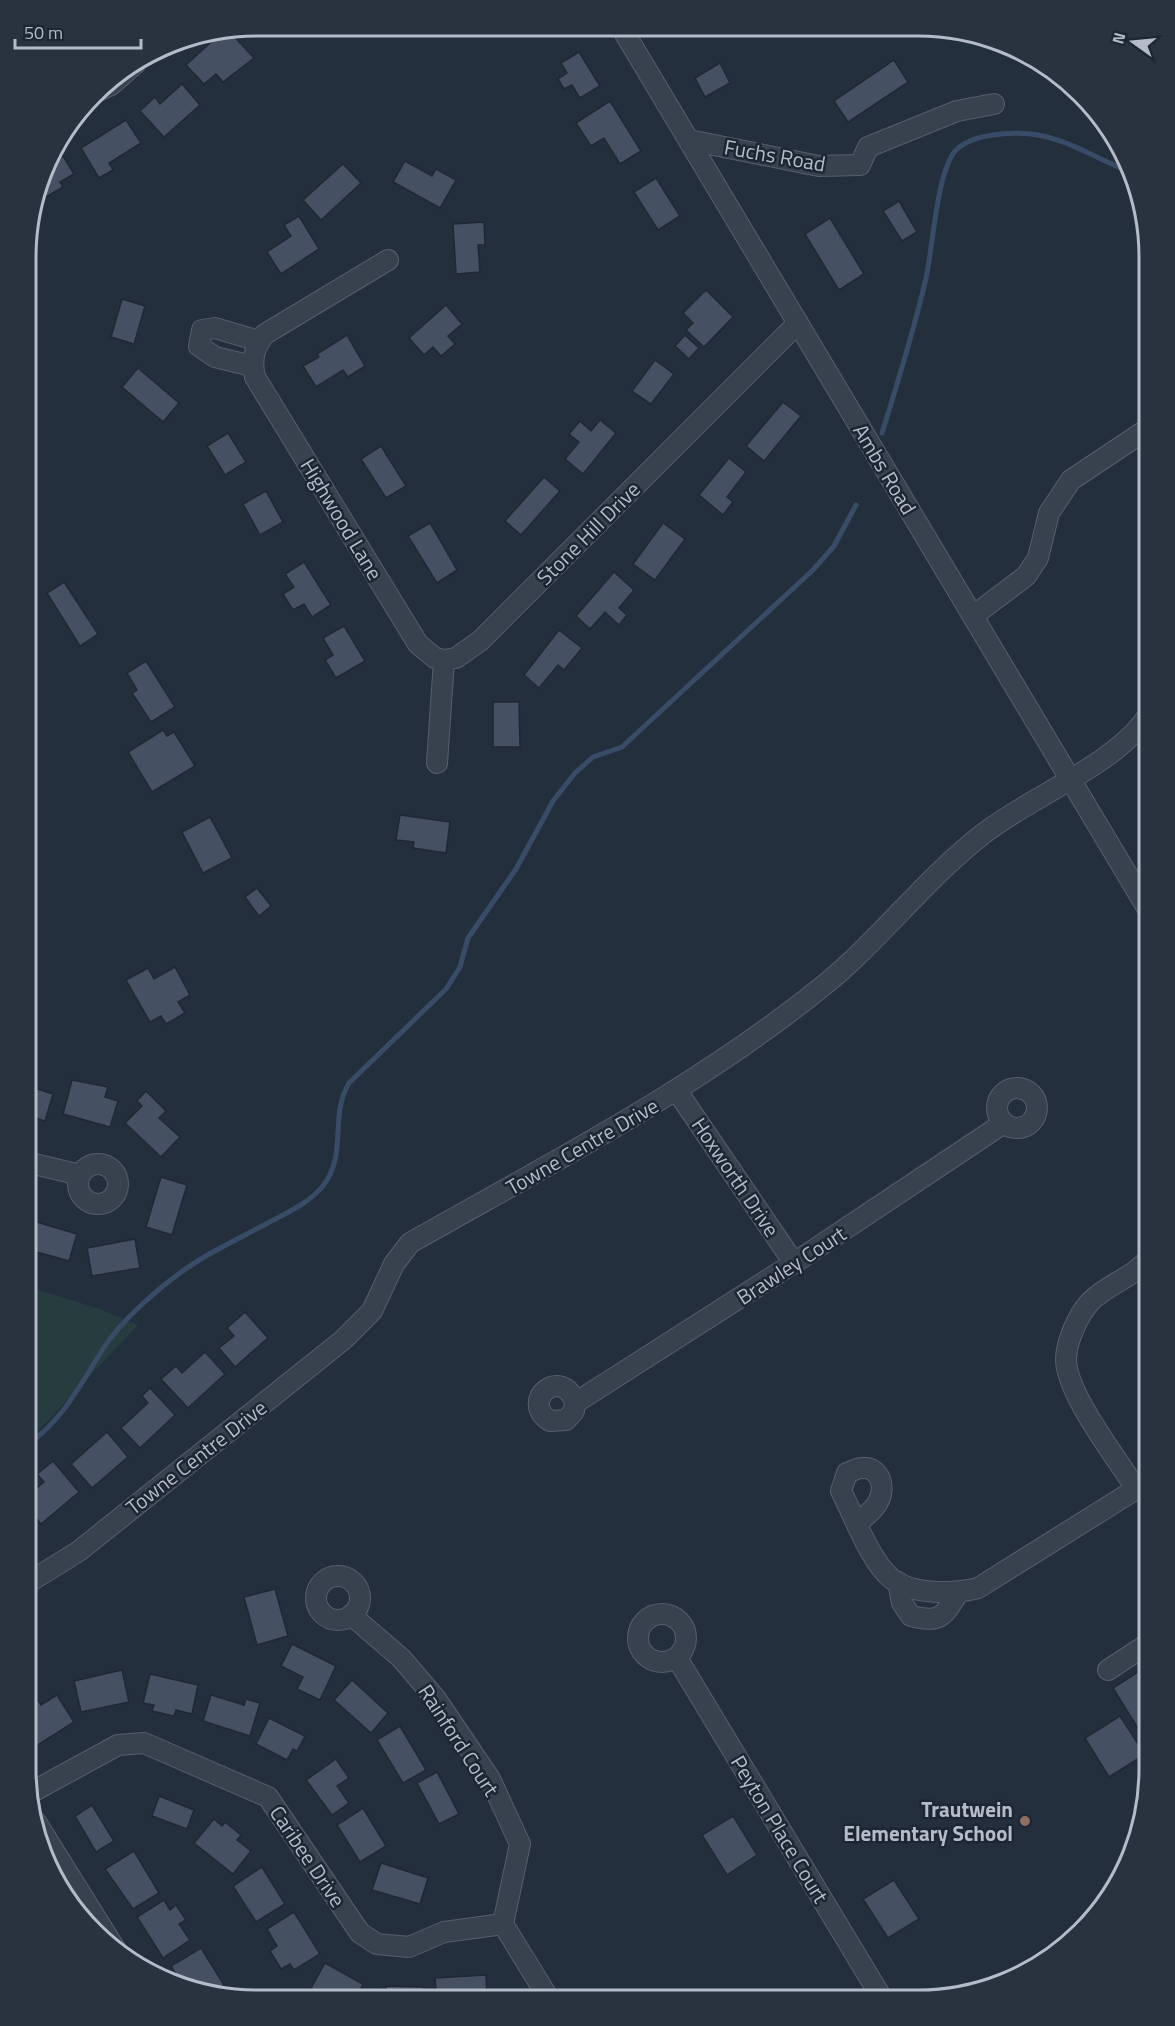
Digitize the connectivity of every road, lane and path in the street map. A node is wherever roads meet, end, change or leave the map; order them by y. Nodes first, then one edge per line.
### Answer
1 (626, 36) edge
2 (994, 104) dead end
3 (689, 140) junction
4 (388, 260) dead end
5 (798, 323) junction
6 (1139, 435) edge
7 (973, 616) junction
8 (444, 660) junction
9 (1139, 726) edge
10 (437, 763) dead end
11 (1070, 778) junction
12 (1139, 894) edge
13 (677, 1091) junction
14 (1004, 1123) dead end
15 (36, 1164) edge
16 (80, 1175) dead end
17 (794, 1263) junction
18 (1139, 1265) edge
19 (575, 1403) dead end
20 (1139, 1480) edge
21 (1139, 1487) edge
22 (858, 1523) dead end
23 (36, 1578) edge
24 (898, 1582) junction
25 (958, 1593) junction
26 (351, 1615) dead end
27 (1139, 1650) edge
28 (677, 1658) dead end
29 (1108, 1670) dead end
30 (37, 1789) edge
31 (49, 1843) edge
32 (100, 1924) edge
33 (503, 1924) junction
34 (543, 1990) edge
35 (877, 1990) edge

1 - 3 street, Ambs Road
2 - 3 street, Fuchs Road
3 - 5 street, Ambs Road
4 - 8 street, Highwood Lane
5 - 7 street, Ambs Road
5 - 8 street, Stone Hill Drive
6 - 7 street
7 - 11 street, Ambs Road
8 - 10 street
9 - 11 street, Towne Centre Drive
11 - 12 street, Ambs Road
11 - 13 street, Towne Centre Drive
13 - 17 street, Hoxworth Drive
13 - 23 street, Towne Centre Drive
14 - 17 street, Brawley Court
15 - 16 street
17 - 19 street, Brawley Court
18 - 20 street
21 - 25 street
22 - 24 street
24 - 25 street
24 - 25 street
26 - 33 street, Rainford Court
27 - 29 street
28 - 35 street, Peyton Place Court
30 - 33 street, Caribee Drive
31 - 32 street
33 - 34 street

